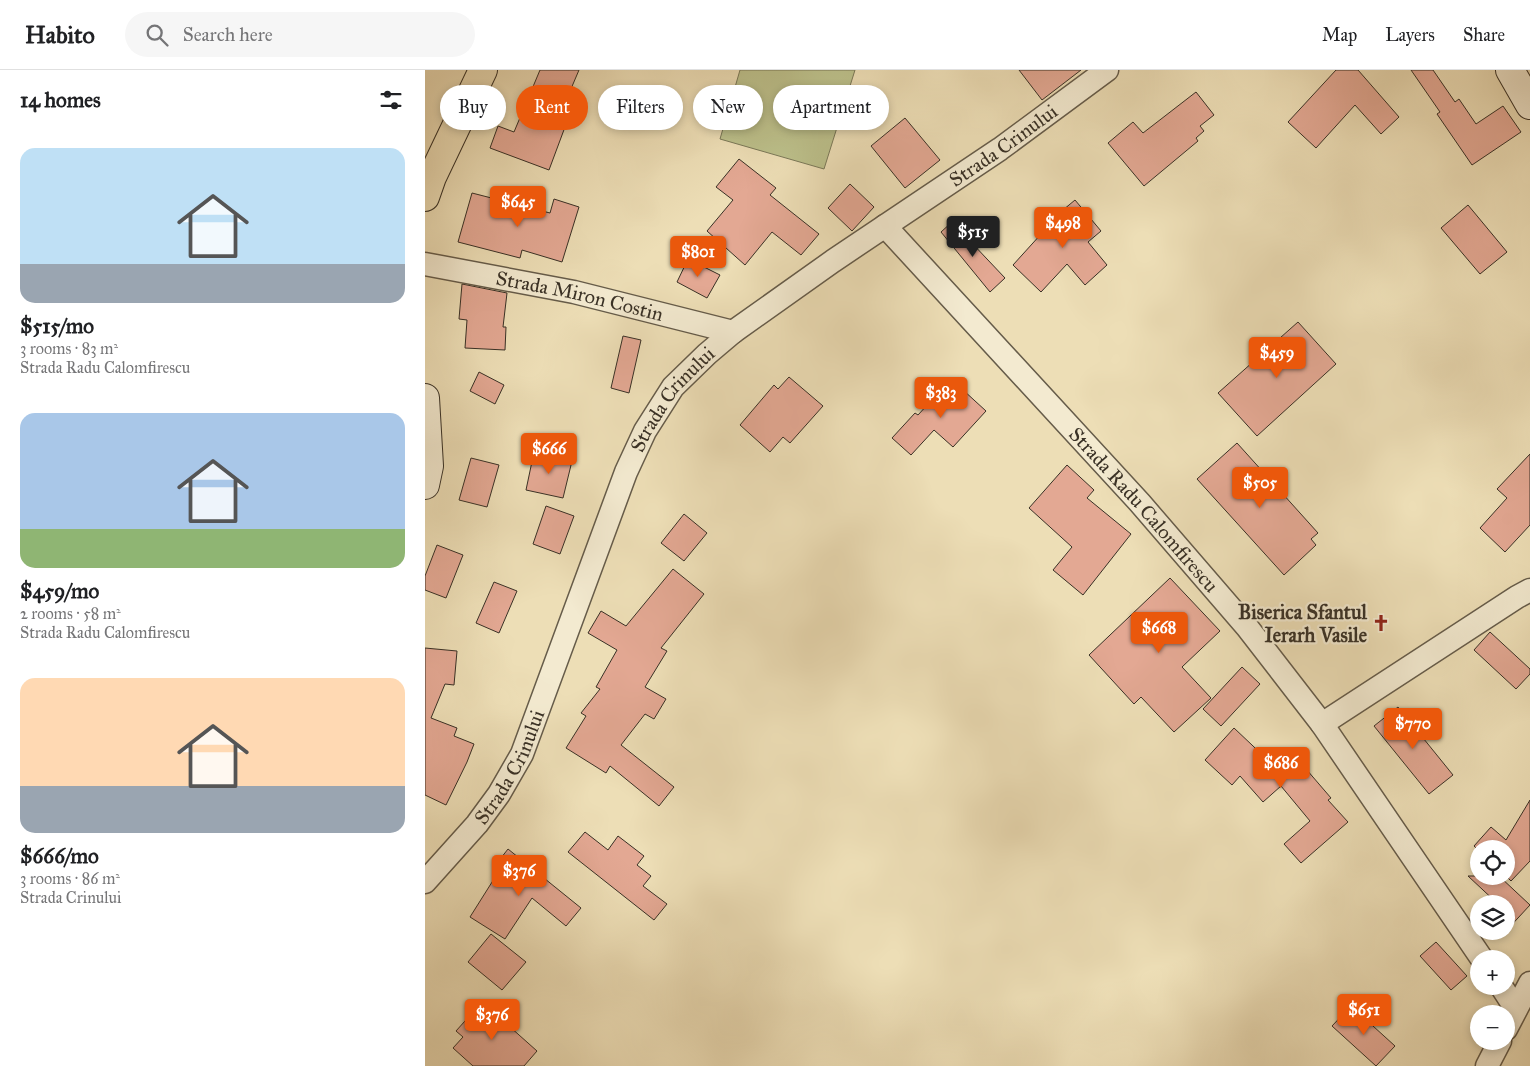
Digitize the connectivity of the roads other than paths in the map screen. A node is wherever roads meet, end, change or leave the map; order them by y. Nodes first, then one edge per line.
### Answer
1 (483, 70) edge
2 (1107, 70) edge
3 (1510, 70) edge
4 (1530, 105) edge
5 (425, 196) edge
6 (885, 226) junction
7 (425, 264) edge
8 (733, 332) junction
9 (425, 398) edge
10 (425, 485) edge
11 (1530, 590) edge
12 (1322, 724) junction
13 (425, 882) edge
14 (1476, 950) edge
15 (1530, 983) edge
16 (1515, 1011) edge
17 (1495, 1050) edge
18 (1487, 1066) edge

1 - 5 main road
2 - 6 street, Strada Crinului
3 - 4 street
6 - 8 street, Strada Crinului
6 - 12 street, Strada Radu Calomfirescu
7 - 8 street, Strada Miron Costin
8 - 13 street, Strada Crinului
9 - 10 street
11 - 12 street
12 - 14 street, Strada Radu Calomfirescu
15 - 16 street
17 - 18 street

